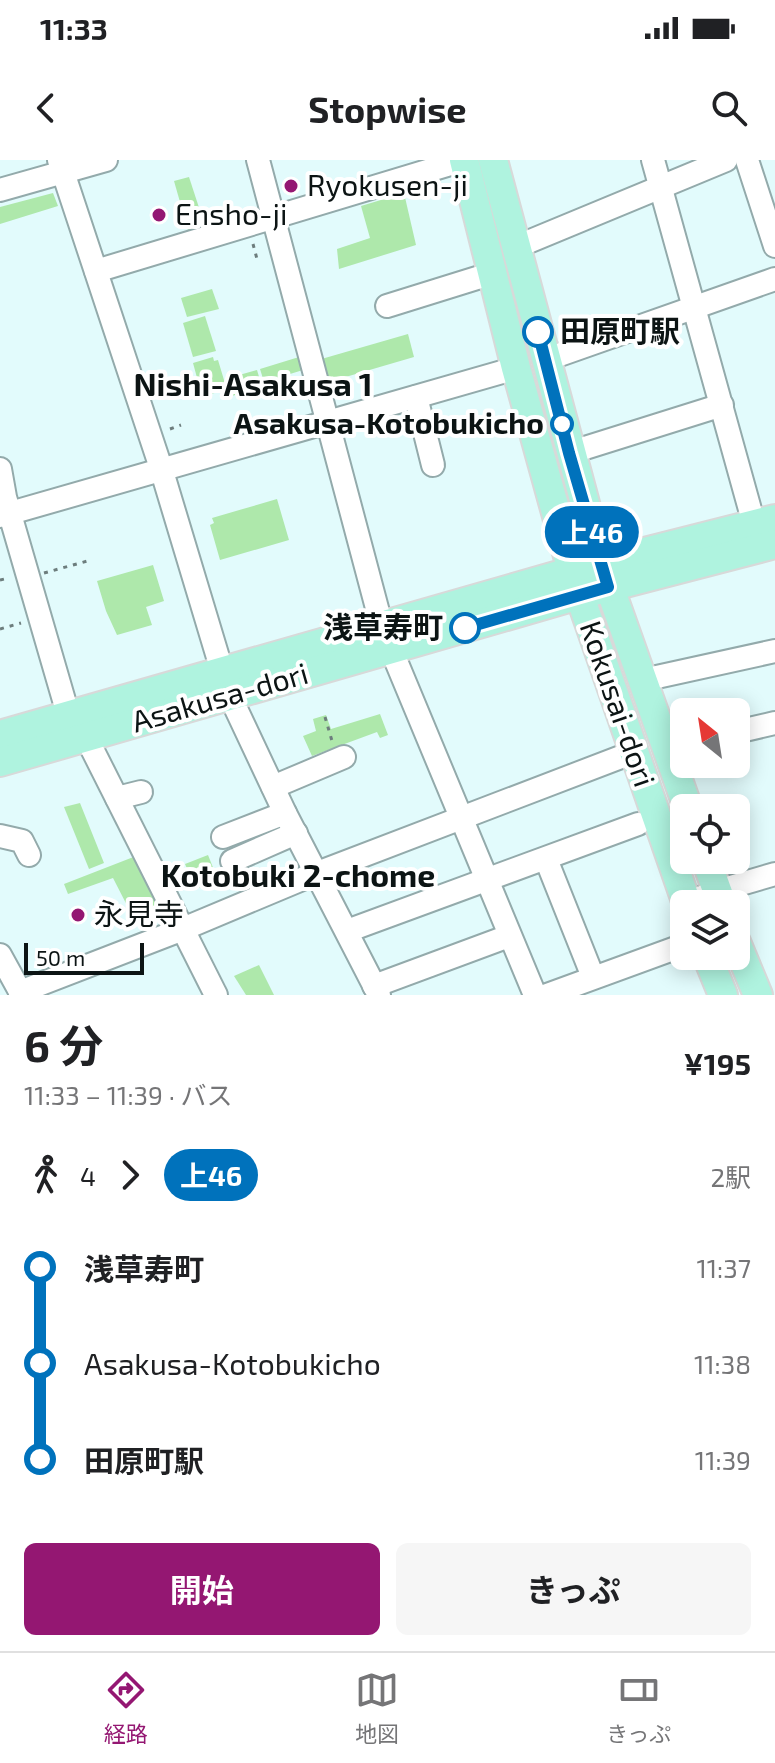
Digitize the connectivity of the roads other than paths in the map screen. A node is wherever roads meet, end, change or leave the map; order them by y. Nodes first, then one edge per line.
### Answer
1 (106, 160) edge
2 (258, 160) edge
3 (454, 160) edge
4 (464, 160) edge
5 (493, 160) edge
6 (653, 160) edge
7 (726, 160) edge
8 (747, 160) edge
9 (61, 166) edge
10 (661, 186) junction
11 (0, 190) edge
12 (272, 218) junction
13 (775, 246) edge
14 (516, 247) junction
15 (96, 271) junction
16 (493, 273) junction
17 (775, 279) edge
18 (387, 306) dead end
19 (694, 308) junction
20 (545, 360) junction
21 (516, 368) junction
22 (416, 397) junction
23 (722, 405) junction
24 (328, 423) junction
25 (569, 453) junction
26 (433, 465) dead end
27 (161, 468) junction
28 (0, 469) edge
29 (5, 514) edge
30 (765, 522) edge
31 (775, 544) edge
32 (604, 575) junction
33 (575, 583) junction
34 (386, 638) junction
35 (775, 651) edge
36 (643, 680) junction
37 (226, 683) junction
38 (68, 714) junction
39 (775, 723) edge
40 (750, 729) edge
41 (0, 735) edge
42 (670, 735) edge
43 (86, 737) junction
44 (634, 752) junction
45 (341, 758) road end
46 (0, 762) edge
47 (273, 787) junction
48 (141, 792) dead end
49 (117, 798) junction
50 (285, 813) junction
51 (461, 818) junction
52 (638, 824) dead end
53 (296, 833) junction
54 (0, 836) edge
55 (223, 837) dead end
56 (29, 855) dead end
57 (546, 859) junction
58 (232, 861) dead end
59 (317, 874) junction
60 (775, 874) edge
61 (487, 881) junction
62 (682, 890) edge
63 (736, 890) edge
64 (183, 929) junction
65 (347, 931) junction
66 (509, 936) junction
67 (670, 950) edge
68 (0, 955) edge
69 (713, 970) edge
70 (748, 970) edge
71 (593, 977) junction
72 (377, 990) edge
73 (21, 993) edge
74 (216, 995) edge
75 (535, 995) edge
76 (547, 995) edge
77 (723, 995) edge
78 (758, 995) edge

1 - 9 street
2 - 12 street
3 - 12 street
4 - 16 main road, Kokusai-dori
5 - 14 main road, Kokusai-dori
6 - 10 street
7 - 10 street
8 - 13 street
9 - 11 street
9 - 15 street
10 - 14 street
10 - 19 street
12 - 15 street
12 - 24 street
14 - 20 main road, Kokusai-dori
15 - 27 street
16 - 18 street
16 - 21 main road, Kokusai-dori
17 - 19 street
19 - 20 street
19 - 23 street
20 - 25 main road, Kokusai-dori
21 - 22 street
21 - 33 main road, Kokusai-dori
22 - 24 street
22 - 26 street
23 - 25 street
23 - 30 street
24 - 27 street
24 - 34 street
25 - 32 main road, Kokusai-dori
27 - 29 street
27 - 37 street
28 - 29 street
29 - 38 street
30 - 32 main road
31 - 32 main road
32 - 33 main road
32 - 36 main road, Kokusai-dori
33 - 34 main road
33 - 44 main road, Kokusai-dori
34 - 37 main road
34 - 51 street
35 - 36 street
36 - 42 main road, Kokusai-dori
37 - 38 main road
37 - 43 main road, Asakusa-dori
37 - 47 street
38 - 41 main road
39 - 40 street
43 - 46 main road, Asakusa-dori
43 - 49 street
44 - 51 street
44 - 62 main road, Kokusai-dori
45 - 47 street
47 - 50 street
48 - 49 street
49 - 64 street
50 - 53 street
50 - 55 street
51 - 59 street
51 - 61 street
52 - 57 street
53 - 58 street
53 - 59 street
54 - 56 street
57 - 61 street
57 - 71 street
59 - 64 street
59 - 65 street
60 - 63 street
61 - 65 street
61 - 66 street
64 - 73 street
64 - 74 street
65 - 72 street
66 - 72 street
66 - 75 street
67 - 71 street
68 - 73 street
69 - 77 main road
70 - 78 main road
71 - 76 street

